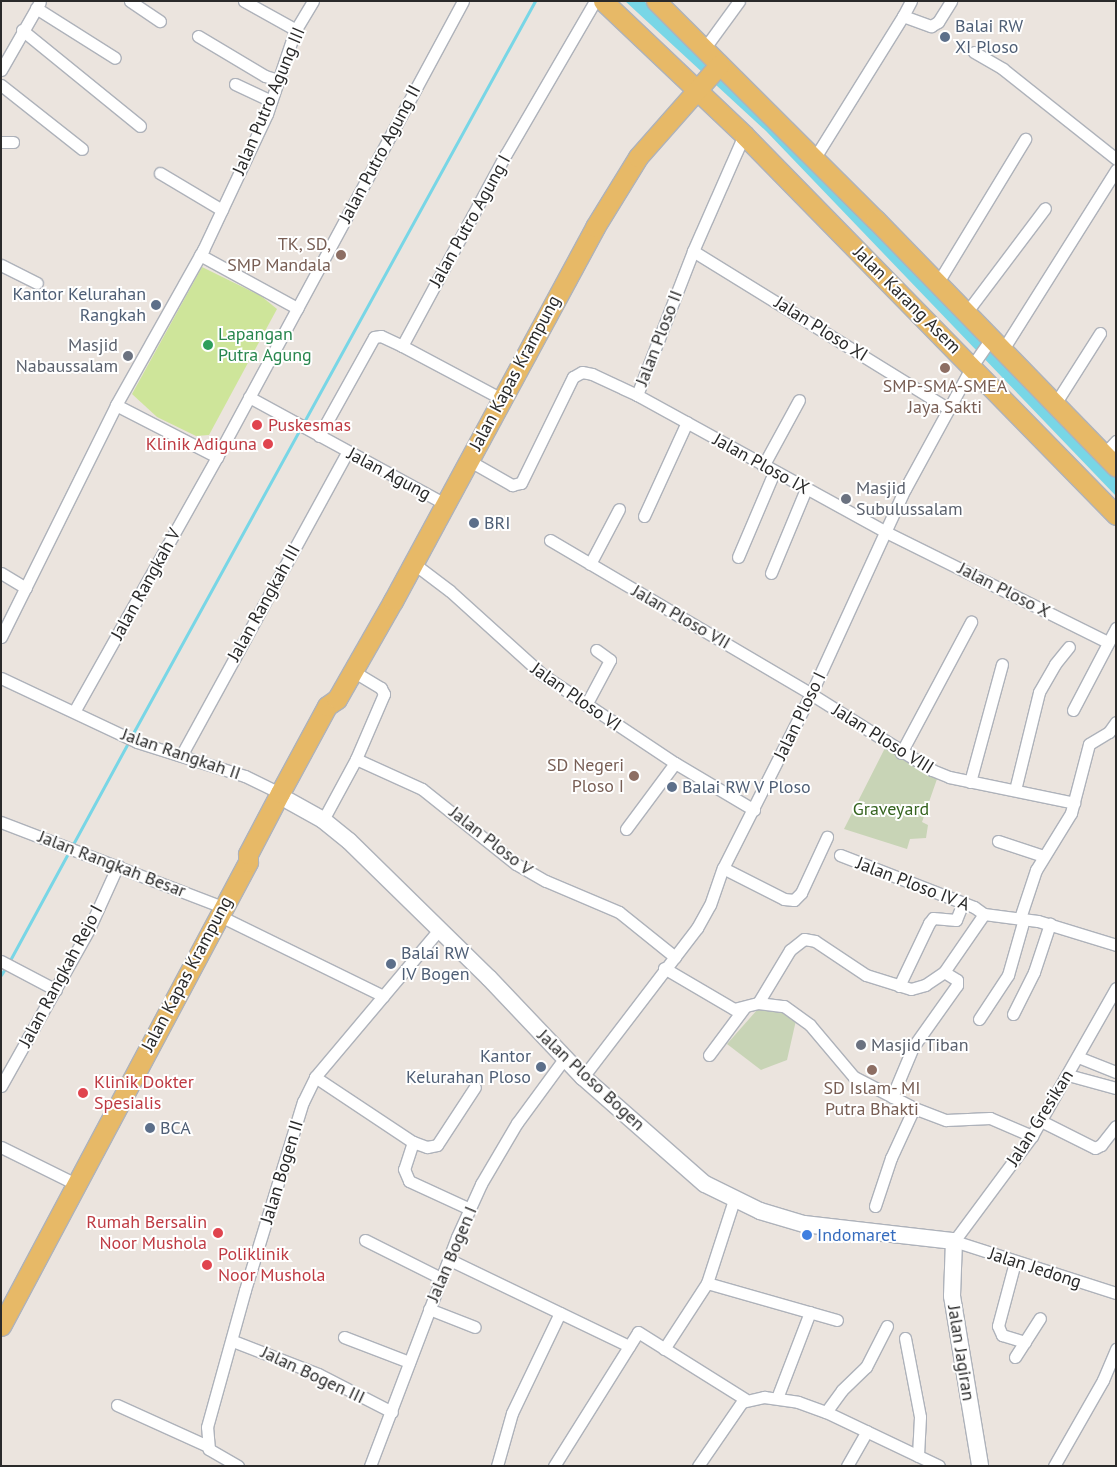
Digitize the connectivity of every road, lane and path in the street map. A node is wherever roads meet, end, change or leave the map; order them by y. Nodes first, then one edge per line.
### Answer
1 (130, 1) edge
2 (244, 1) edge
3 (313, 1) edge
4 (463, 1) edge
5 (595, 1) edge
6 (603, 1) edge
7 (656, 1) edge
8 (738, 1) edge
9 (912, 1) edge
10 (951, 1) edge
11 (38, 5) edge
12 (903, 16) junction
13 (160, 22) dead end
14 (22, 30) junction
15 (296, 30) junction
16 (198, 36) dead end
17 (704, 49) junction
18 (974, 52) dead end
19 (114, 58) dead end
20 (718, 66) junction
21 (1, 70) edge
22 (278, 80) junction
23 (235, 84) dead end
24 (1, 85) edge
25 (696, 88) junction
26 (271, 101) junction
27 (140, 126) dead end
28 (744, 135) junction
29 (1025, 139) dead end
30 (82, 149) dead end
31 (814, 159) junction
32 (1116, 159) edge
33 (1116, 170) edge
34 (160, 172) dead end
35 (1045, 208) dead end
36 (222, 210) junction
37 (693, 251) junction
38 (200, 255) junction
39 (1, 265) edge
40 (37, 283) dead end
41 (937, 284) junction
42 (297, 308) junction
43 (966, 313) junction
44 (1100, 333) dead end
45 (994, 344) junction
46 (402, 346) junction
47 (973, 364) junction
48 (637, 395) junction
49 (249, 397) junction
50 (500, 398) junction
51 (799, 400) dead end
52 (1055, 404) junction
53 (116, 405) junction
54 (948, 409) junction
55 (687, 422) junction
56 (319, 436) junction
57 (347, 452) junction
58 (1112, 454) edge
59 (217, 457) junction
60 (468, 460) junction
61 (763, 466) junction
62 (774, 472) junction
63 (806, 489) junction
64 (445, 504) junction
65 (619, 509) dead end
66 (1116, 514) edge
67 (644, 516) dead end
68 (886, 532) junction
69 (550, 540) dead end
70 (738, 557) dead end
71 (413, 563) junction
72 (590, 564) junction
73 (1, 573) edge
74 (771, 573) dead end
75 (26, 588) junction
76 (971, 622) dead end
77 (1116, 628) edge
78 (1, 637) edge
79 (1108, 642) junction
80 (1069, 647) dead end
81 (596, 650) dead end
82 (1002, 664) dead end
83 (353, 670) junction
84 (1, 678) edge
85 (811, 694) junction
86 (586, 705) junction
87 (74, 710) junction
88 (1073, 710) dead end
89 (1116, 722) edge
90 (901, 753) junction
91 (182, 754) junction
92 (356, 758) junction
93 (675, 763) junction
94 (970, 782) junction
95 (1015, 790) junction
96 (284, 797) junction
97 (1074, 803) junction
98 (754, 810) junction
99 (323, 820) junction
100 (1, 822) edge
101 (626, 829) dead end
102 (827, 838) dead end
103 (998, 841) dead end
104 (840, 855) dead end
105 (1043, 856) junction
106 (118, 865) junction
107 (723, 868) junction
108 (963, 904) junction
109 (220, 911) junction
110 (984, 914) junction
111 (1022, 918) junction
112 (1050, 924) junction
113 (438, 931) junction
114 (1116, 944) edge
115 (675, 957) junction
116 (4, 962) edge
117 (664, 968) junction
118 (944, 972) junction
119 (899, 986) junction
120 (1116, 988) edge
121 (56, 990) junction
122 (383, 996) junction
123 (758, 1003) junction
124 (744, 1008) junction
125 (1013, 1014) dead end
126 (979, 1019) dead end
127 (709, 1055) dead end
128 (1078, 1057) junction
129 (564, 1059) junction
130 (1116, 1072) edge
131 (1068, 1075) junction
132 (315, 1077) junction
133 (582, 1077) junction
134 (1, 1086) edge
135 (475, 1087) dead end
136 (1116, 1088) edge
137 (892, 1097) junction
138 (914, 1108) junction
139 (1041, 1121) junction
140 (1116, 1126) edge
141 (1032, 1136) junction
142 (413, 1142) junction
143 (1, 1147) edge
144 (76, 1184) junction
145 (734, 1200) junction
146 (876, 1206) dead end
147 (470, 1210) junction
148 (365, 1240) dead end
149 (954, 1241) junction
150 (448, 1259) junction
151 (1015, 1262) junction
152 (441, 1278) junction
153 (707, 1283) junction
154 (1116, 1293) edge
155 (429, 1308) junction
156 (810, 1312) junction
157 (560, 1313) junction
158 (4, 1316) edge
159 (1040, 1318) dead end
160 (837, 1320) dead end
161 (887, 1326) dead end
162 (475, 1327) dead end
163 (344, 1337) dead end
164 (905, 1338) dead end
165 (233, 1341) junction
166 (1025, 1342) junction
167 (629, 1346) junction
168 (664, 1349) junction
169 (1116, 1349) edge
170 (1015, 1357) dead end
171 (409, 1362) junction
172 (777, 1398) junction
173 (745, 1399) junction
174 (118, 1404) dead end
175 (392, 1412) junction
176 (826, 1412) junction
177 (867, 1431) junction
178 (208, 1446) junction
179 (918, 1456) junction
180 (238, 1466) edge
181 (370, 1466) edge
182 (497, 1466) edge
183 (554, 1466) edge
184 (698, 1466) edge
185 (847, 1466) edge
186 (939, 1466) edge
187 (980, 1466) edge
188 (1054, 1466) edge

1 - 13 street
2 - 15 street
3 - 15 street, Jalan Putro Agung III
4 - 42 street, Jalan Putro Agung II
5 - 46 street, Jalan Putro Agung I
6 - 25 main road, Jalan Karang Asem
7 - 17 main road, Jalan Karang Asem
8 - 17 street
9 - 12 street
10 - 12 street
11 - 14 street
11 - 19 street
12 - 31 street
14 - 21 street
14 - 27 street
15 - 22 street, Jalan Putro Agung III
16 - 22 street
17 - 20 main road, Jalan Karang Asem
18 - 32 street
20 - 25 main road, Jalan Kapas Krampung
20 - 31 main road, Jalan Karang Asem
22 - 26 street, Jalan Putro Agung III
23 - 26 street
24 - 30 street
25 - 28 main road, Jalan Karang Asem
25 - 50 main road, Jalan Kapas Krampung
26 - 36 street, Jalan Putro Agung III
28 - 37 street, Jalan Ploso II
28 - 47 main road, Jalan Karang Asem
29 - 41 street
31 - 41 main road, Jalan Karang Asem
33 - 45 street, Jalan Ploso I
34 - 36 street
35 - 43 street
36 - 38 street, Jalan Putro Agung III
37 - 48 street, Jalan Ploso II
37 - 54 street, Jalan Ploso XI
38 - 42 street
38 - 53 street, Jalan Putro Agung III
39 - 40 street
41 - 43 main road, Jalan Karang Asem
42 - 49 street, Jalan Putro Agung II
43 - 45 main road, Jalan Karang Asem
44 - 52 street
45 - 47 street, Jalan Ploso I
45 - 52 main road, Jalan Karang Asem
46 - 50 street
46 - 56 street
47 - 54 street, Jalan Ploso I
47 - 66 main road, Jalan Karang Asem
48 - 55 street, Jalan Ploso IX
48 - 60 street, Jalan Ploso II
49 - 56 street, Jalan Agung
49 - 59 street, Jalan Rangkah V
50 - 60 main road, Jalan Kapas Krampung
51 - 61 street
52 - 58 main road, Jalan Karang Asem
53 - 59 street
53 - 75 street
54 - 68 street, Jalan Ploso I
55 - 61 street, Jalan Ploso IX
55 - 67 street
56 - 57 street, Jalan Agung
57 - 64 street, Jalan Agung
57 - 91 street, Jalan Rangkah III
59 - 87 street, Jalan Rangkah V
60 - 64 main road, Jalan Kapas Krampung
61 - 62 street, Jalan Ploso IX
62 - 63 street, Jalan Ploso IX
62 - 70 street
63 - 68 street, Jalan Ploso IX
63 - 74 street
64 - 71 main road, Jalan Kapas Krampung
65 - 72 street
68 - 79 street, Jalan Ploso X
68 - 85 street, Jalan Ploso I
69 - 72 street, Jalan Ploso VII
71 - 83 main road, Jalan Kapas Krampung
71 - 86 street, Jalan Ploso VI
72 - 85 street, Jalan Ploso VII
73 - 75 street
75 - 78 street
76 - 90 street
77 - 79 street
79 - 88 street
80 - 95 street
81 - 86 street
82 - 94 street
83 - 92 street
83 - 96 main road, Jalan Kapas Krampung
84 - 87 street, Jalan Rangkah II
85 - 90 street, Jalan Ploso VIII
85 - 98 street, Jalan Ploso I
86 - 93 street, Jalan Ploso VI
87 - 91 street, Jalan Rangkah II
89 - 97 street
90 - 94 street, Jalan Ploso VIII
91 - 96 street, Jalan Rangkah II
92 - 99 street
92 - 115 street, Jalan Ploso V
93 - 98 street, Jalan Ploso VI
93 - 101 street
94 - 95 street, Jalan Ploso VIII
95 - 97 street, Jalan Ploso VIII
96 - 99 street, Jalan Ploso Bogen
96 - 109 main road, Jalan Kapas Krampung
97 - 105 street
98 - 107 street, Jalan Ploso I
99 - 113 street, Jalan Ploso Bogen
100 - 106 street, Jalan Rangkah Besar
102 - 107 street
103 - 105 street
104 - 108 street, Jalan Ploso IV A
105 - 111 street
106 - 109 street, Jalan Rangkah Besar
106 - 121 street, Jalan Rangkah Rejo I
107 - 115 street, Jalan Ploso I
108 - 110 street, Jalan Ploso IV A
108 - 119 street
109 - 122 street, Jalan Rangkah Besar
109 - 144 main road, Jalan Kapas Krampung
110 - 111 street, Jalan Ploso IV A
110 - 118 street
111 - 112 street, Jalan Ploso IV A
111 - 126 street
112 - 114 street, Jalan Ploso IV A
112 - 125 street
113 - 122 street, Jalan Bogen II
113 - 129 street, Jalan Ploso Bogen
115 - 117 street, Jalan Ploso I
116 - 121 street
117 - 124 street
117 - 133 street, Jalan Ploso I
118 - 119 street
118 - 137 street
119 - 123 street
120 - 128 street, Jalan Gresikan
121 - 134 street, Jalan Rangkah Rejo I
122 - 132 street, Jalan Bogen II
123 - 124 street
123 - 137 street
124 - 127 street
128 - 130 street
128 - 131 street, Jalan Gresikan
129 - 133 street, Jalan Ploso Bogen
129 - 147 street, Jalan Bogen I
131 - 136 street
131 - 139 street, Jalan Gresikan
132 - 142 street
132 - 165 street, Jalan Bogen II
133 - 145 street, Jalan Ploso Bogen
135 - 142 street
137 - 138 street
138 - 141 street
138 - 146 street
139 - 140 street
139 - 141 street, Jalan Gresikan
141 - 149 street, Jalan Gresikan
142 - 147 street
143 - 144 street
144 - 158 main road, Jalan Kapas Krampung
145 - 149 street, Jalan Ploso Bogen
145 - 153 street
147 - 150 street, Jalan Bogen I
148 - 152 street
149 - 151 street, Jalan Jedong
149 - 187 street, Jalan Jagiran
150 - 152 street, Jalan Bogen I
150 - 157 street
151 - 154 street, Jalan Jedong
151 - 166 street
152 - 155 street, Jalan Bogen I
153 - 156 street
153 - 168 street
155 - 162 street
155 - 171 street, Jalan Bogen I
156 - 160 street
156 - 172 street
157 - 167 street
157 - 182 street
159 - 166 street
161 - 176 street
163 - 171 street
164 - 179 street
165 - 175 street, Jalan Bogen III
165 - 178 street, Jalan Bogen II
166 - 170 street
167 - 168 street
167 - 183 street
168 - 173 street
169 - 188 street
171 - 175 street, Jalan Bogen I
172 - 173 street
172 - 176 street
173 - 184 street
174 - 178 street
175 - 181 street, Jalan Bogen I
176 - 177 street
177 - 179 street
177 - 185 street
178 - 180 street
179 - 186 street

